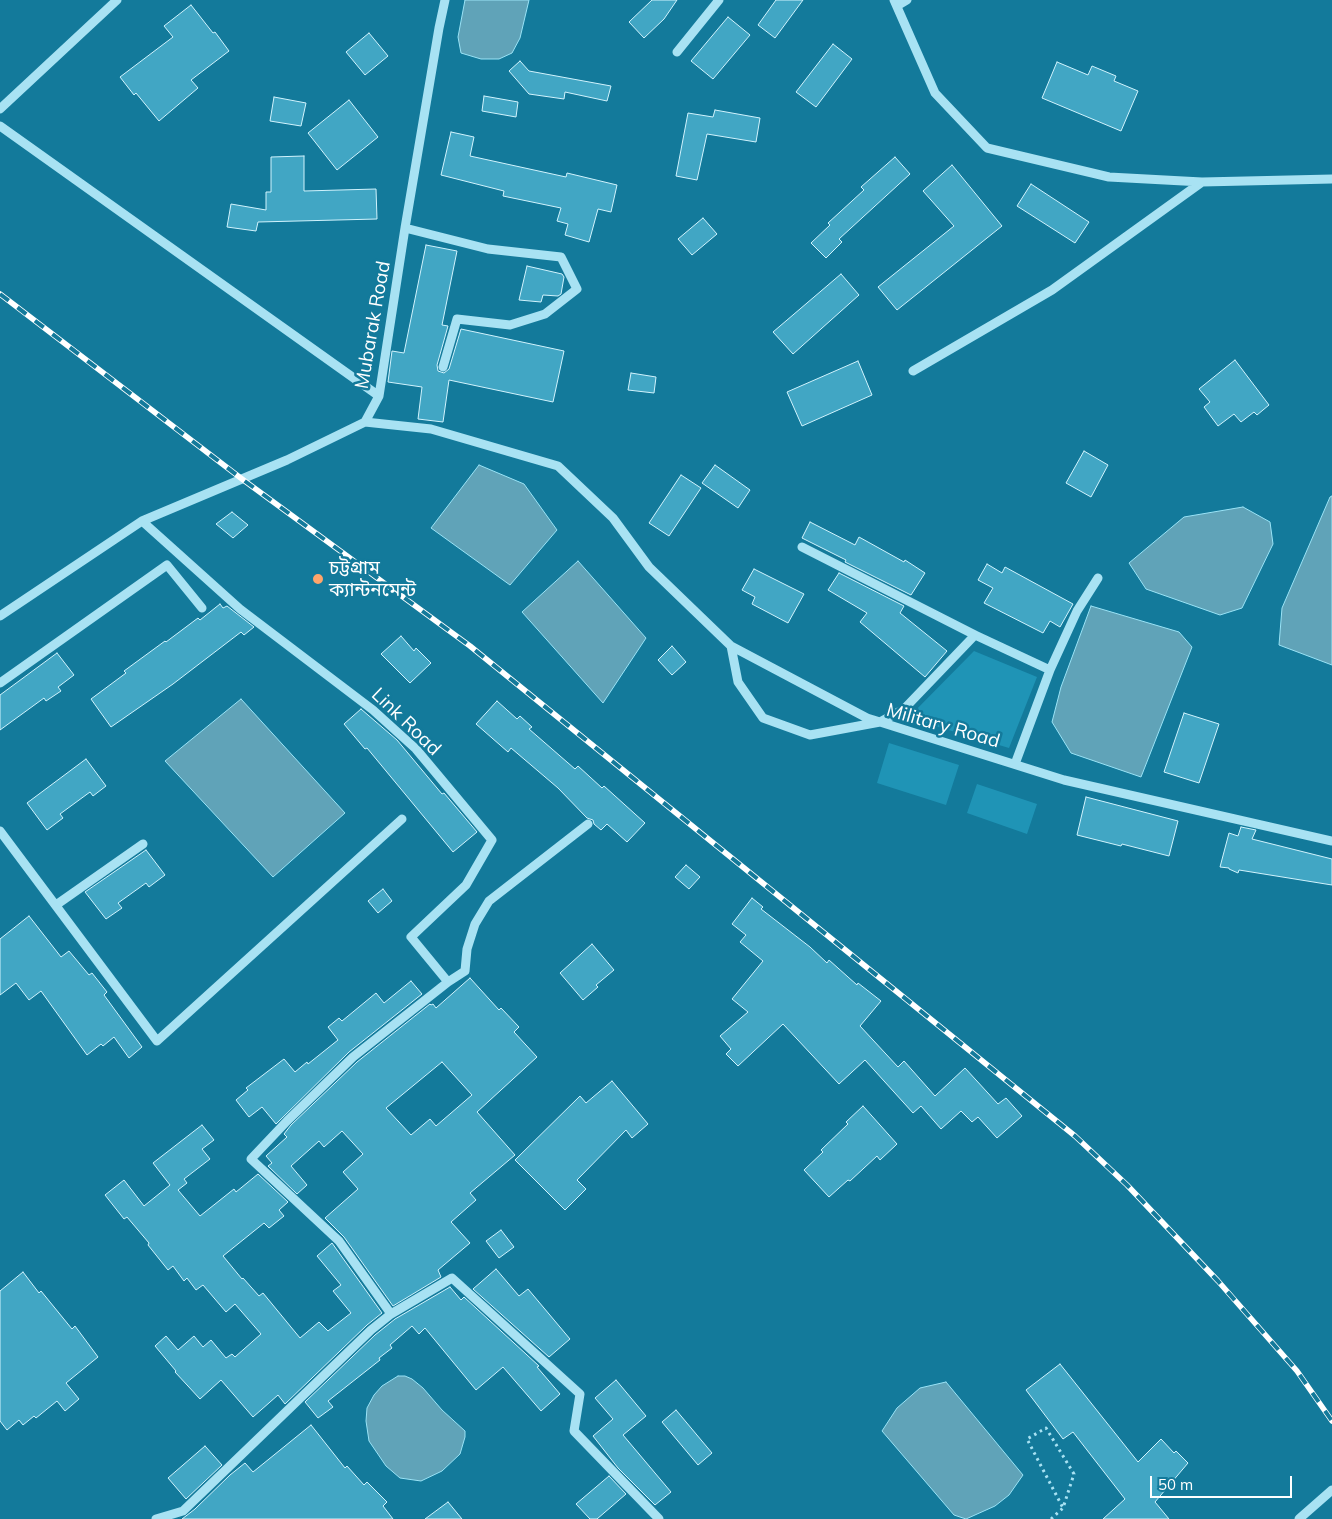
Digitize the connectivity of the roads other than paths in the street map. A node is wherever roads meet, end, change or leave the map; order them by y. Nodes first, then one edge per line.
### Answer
1 (117, 0) edge
2 (445, 0) edge
3 (719, 0) edge
4 (907, 0) edge
5 (896, 3) edge
6 (678, 52) dead end
7 (0, 109) edge
8 (0, 126) edge
9 (1332, 179) edge
10 (1202, 182) junction
11 (406, 228) junction
12 (443, 368) dead end
13 (912, 371) dead end
14 (379, 396) junction
15 (365, 422) junction
16 (142, 521) junction
17 (802, 547) dead end
18 (1098, 578) dead end
19 (202, 608) dead end
20 (0, 616) edge
21 (975, 635) junction
22 (731, 646) junction
23 (1050, 670) junction
24 (0, 683) edge
25 (880, 722) junction
26 (1015, 764) junction
27 (402, 819) dead end
28 (588, 824) dead end
29 (0, 831) edge
30 (1332, 840) edge
31 (142, 844) dead end
32 (56, 905) junction
33 (448, 982) junction
34 (391, 1314) junction
35 (1332, 1490) edge
36 (156, 1519) edge
37 (659, 1519) edge
38 (1299, 1519) edge

1 - 7 street
2 - 11 street, Mubarak Road
3 - 6 street
4 - 5 street
5 - 10 street
8 - 14 street
9 - 10 street
10 - 13 street
11 - 12 street
11 - 14 street, Mubarak Road
14 - 15 street, Mubarak Road
15 - 16 street
15 - 22 street
16 - 20 street
16 - 33 street, Link Road
17 - 21 street
18 - 23 street
19 - 24 street
21 - 23 street
21 - 25 street
22 - 25 street
22 - 25 street, Military Road
23 - 26 street
25 - 26 street, Military Road
26 - 30 street, Military Road
27 - 32 street
28 - 33 street
29 - 32 street
31 - 32 street
33 - 34 street
34 - 36 street
34 - 37 street
35 - 38 street

